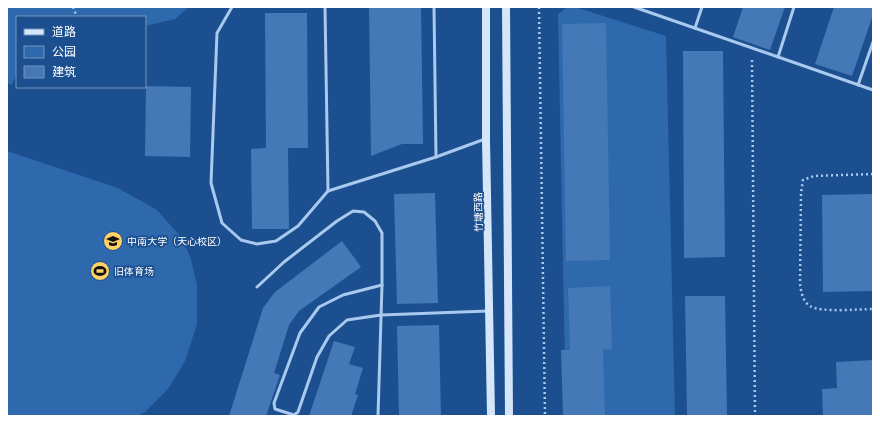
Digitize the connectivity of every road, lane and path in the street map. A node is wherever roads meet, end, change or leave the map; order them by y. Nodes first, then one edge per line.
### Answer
1 (232, 7) edge
2 (324, 7) edge
3 (434, 7) edge
4 (486, 7) edge
5 (506, 7) edge
6 (539, 7) edge
7 (634, 7) edge
8 (702, 7) edge
9 (794, 7) edge
10 (695, 28) junction
11 (873, 42) edge
12 (752, 48) junction
13 (778, 57) junction
14 (858, 85) junction
15 (873, 90) edge
16 (486, 139) junction
17 (436, 157) junction
18 (873, 174) edge
19 (328, 191) junction
20 (382, 285) junction
21 (257, 287) dead end
22 (873, 309) edge
23 (490, 311) junction
24 (381, 315) junction
25 (378, 416) edge
26 (491, 416) edge
27 (509, 416) edge
28 (545, 416) edge
29 (755, 416) edge

1 - 19 lane
2 - 19 lane
3 - 17 lane
4 - 16 main road, 竹塘西路
5 - 27 main road
6 - 28 path
7 - 10 lane
8 - 10 lane
9 - 13 lane
10 - 12 lane
11 - 14 lane
12 - 13 lane
12 - 29 path
13 - 14 lane
14 - 15 lane
16 - 17 lane
16 - 23 main road, 竹塘西路
17 - 19 lane
18 - 22 path
20 - 21 lane
20 - 24 lane
20 - 24 lane
23 - 24 lane
23 - 26 main road, 竹塘西路
24 - 25 lane

